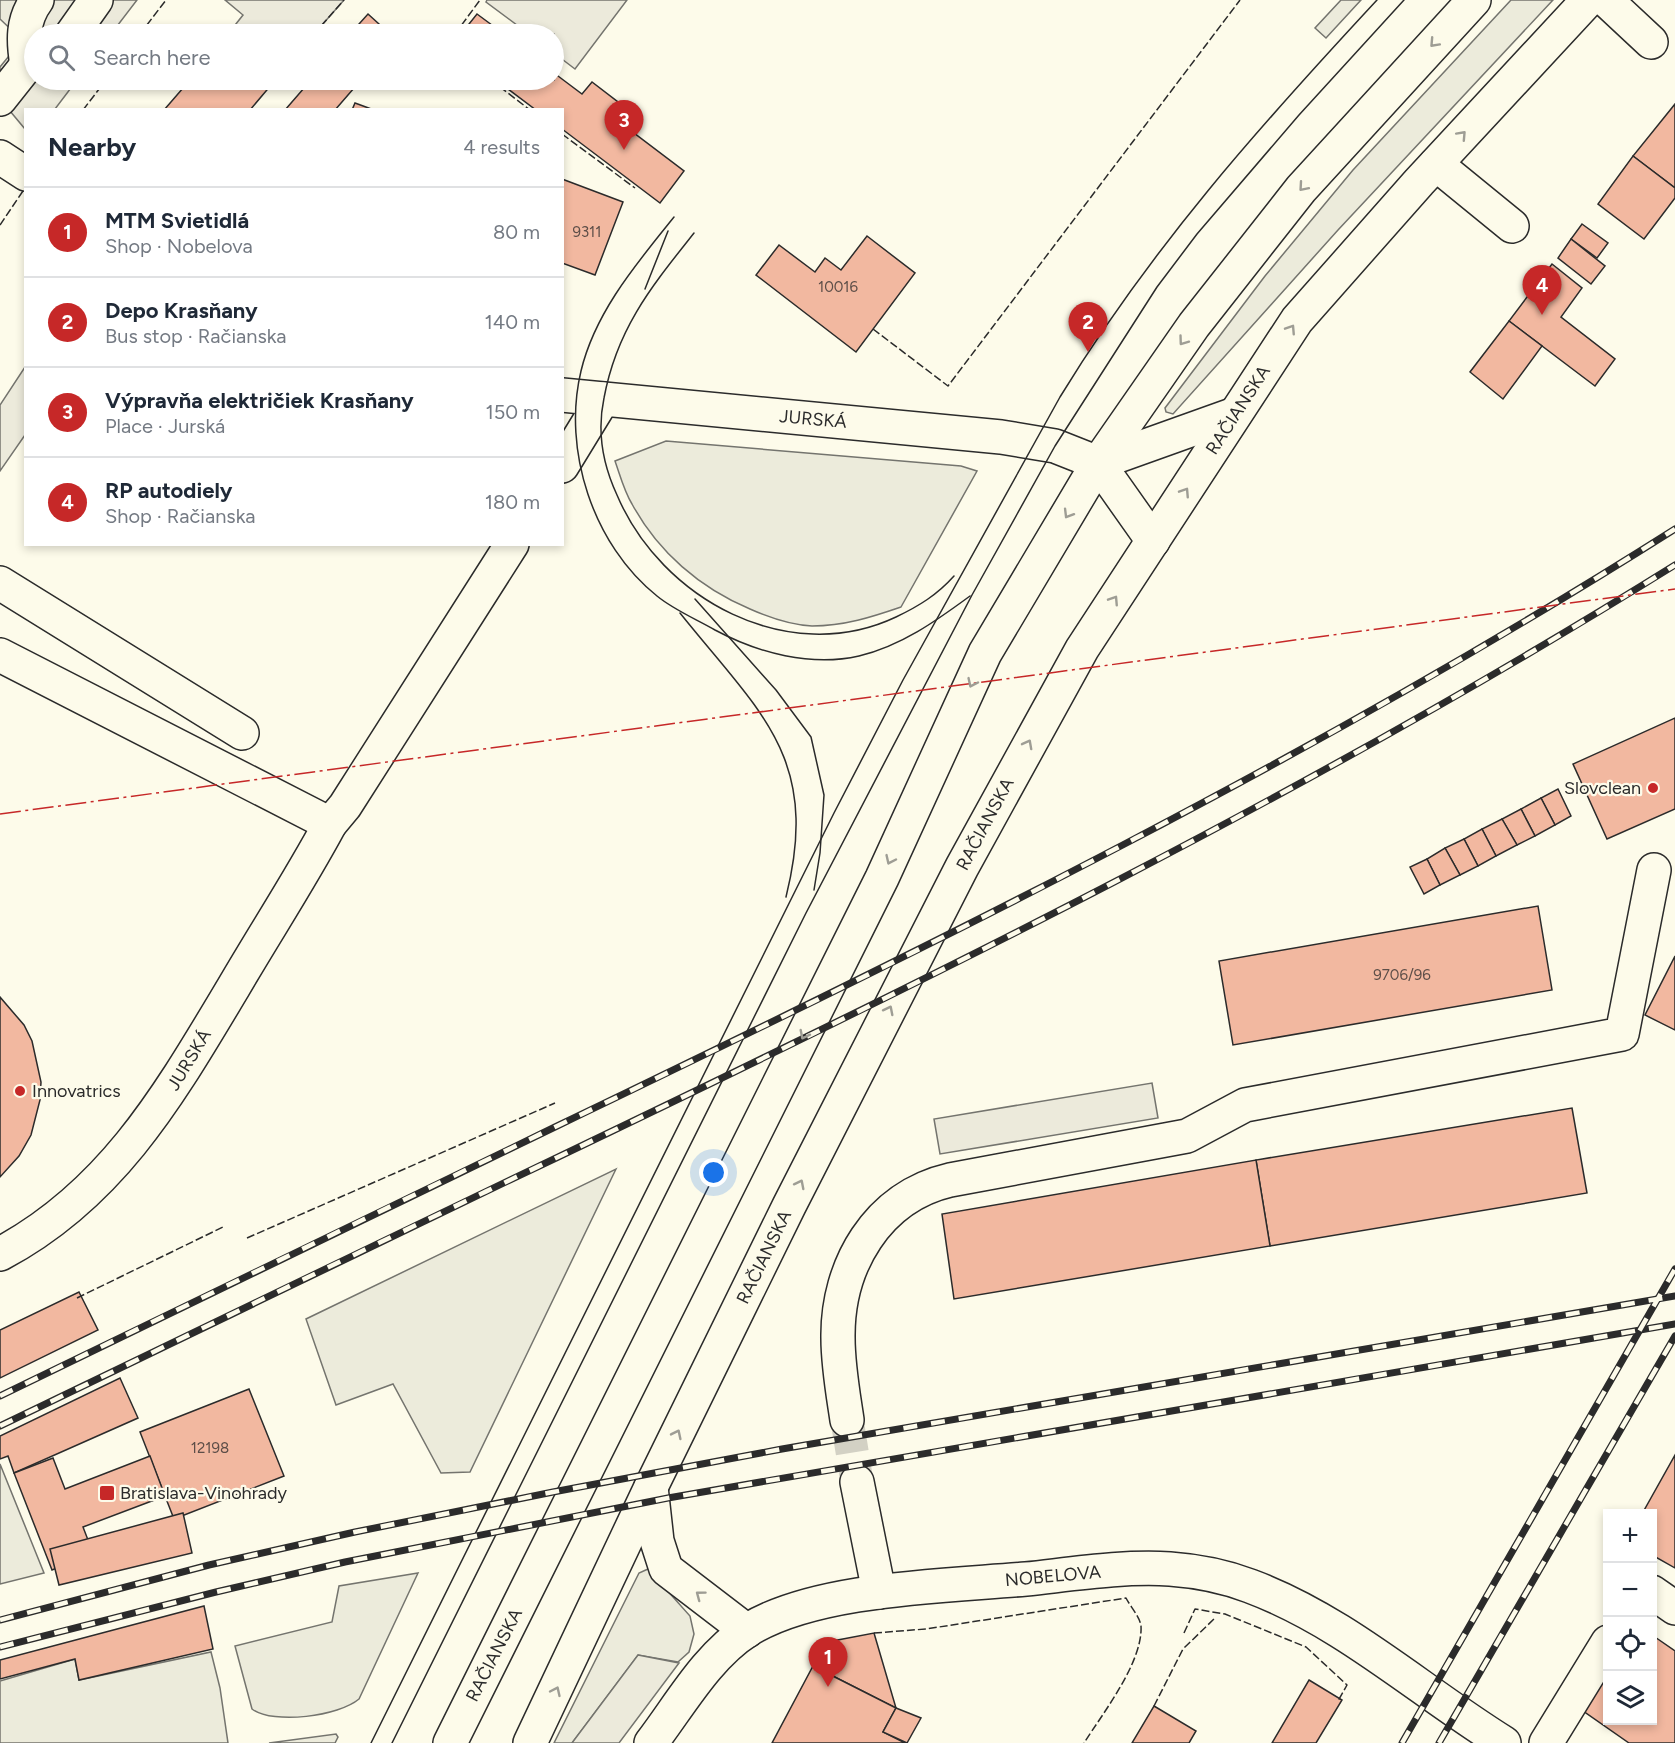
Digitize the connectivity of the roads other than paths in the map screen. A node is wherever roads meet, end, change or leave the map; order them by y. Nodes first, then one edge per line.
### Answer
1 (37, 0) edge
2 (96, 0) edge
3 (1474, 0) edge
4 (1588, 0) edge
5 (1606, 0) edge
6 (26, 24) edge
7 (79, 24) edge
8 (1651, 42) dead end
9 (24, 71) edge
10 (0, 99) edge
11 (0, 157) edge
12 (1436, 164) junction
13 (24, 173) edge
14 (1512, 226) dead end
15 (564, 395) edge
16 (603, 399) junction
17 (1235, 414) junction
18 (564, 463) edge
19 (1098, 463) junction
20 (1153, 541) junction
21 (511, 546) edge
22 (0, 583) edge
23 (0, 656) edge
24 (242, 733) dead end
25 (330, 824) junction
26 (1654, 870) dead end
27 (0, 1254) edge
28 (848, 1420) tunnel mouth
29 (857, 1482) tunnel mouth
30 (651, 1487) junction
31 (879, 1592) junction
32 (1657, 1595) edge
33 (1675, 1608) edge
34 (747, 1631) junction
35 (1603, 1650) edge
36 (450, 1743) edge
37 (530, 1743) edge
38 (651, 1743) edge
39 (1504, 1743) edge
40 (1546, 1743) edge

1 - 6 main road
2 - 7 main road
3 -> 19 main road, RAČIANSKA
12 -> 4 main road, RAČIANSKA
5 - 8 main road
9 - 10 main road
11 - 13 main road
12 - 14 main road
17 -> 12 main road, RAČIANSKA
15 - 16 main road, JURSKÁ
16 - 18 main road
16 - 19 main road, JURSKÁ
17 - 19 main road
20 -> 17 main road, RAČIANSKA
19 - 20 main road
19 -> 36 main road, RAČIANSKA
30 -> 20 main road, RAČIANSKA
21 - 25 main road, JURSKÁ
22 - 24 main road
23 - 25 main road
25 - 27 main road, JURSKÁ
26 - 28 main road
29 - 31 main road
34 -> 30 main road
37 -> 30 main road, RAČIANSKA
31 - 34 main road, NOBELOVA
31 - 39 main road, NOBELOVA
32 - 33 main road
34 - 38 main road
35 - 40 main road

